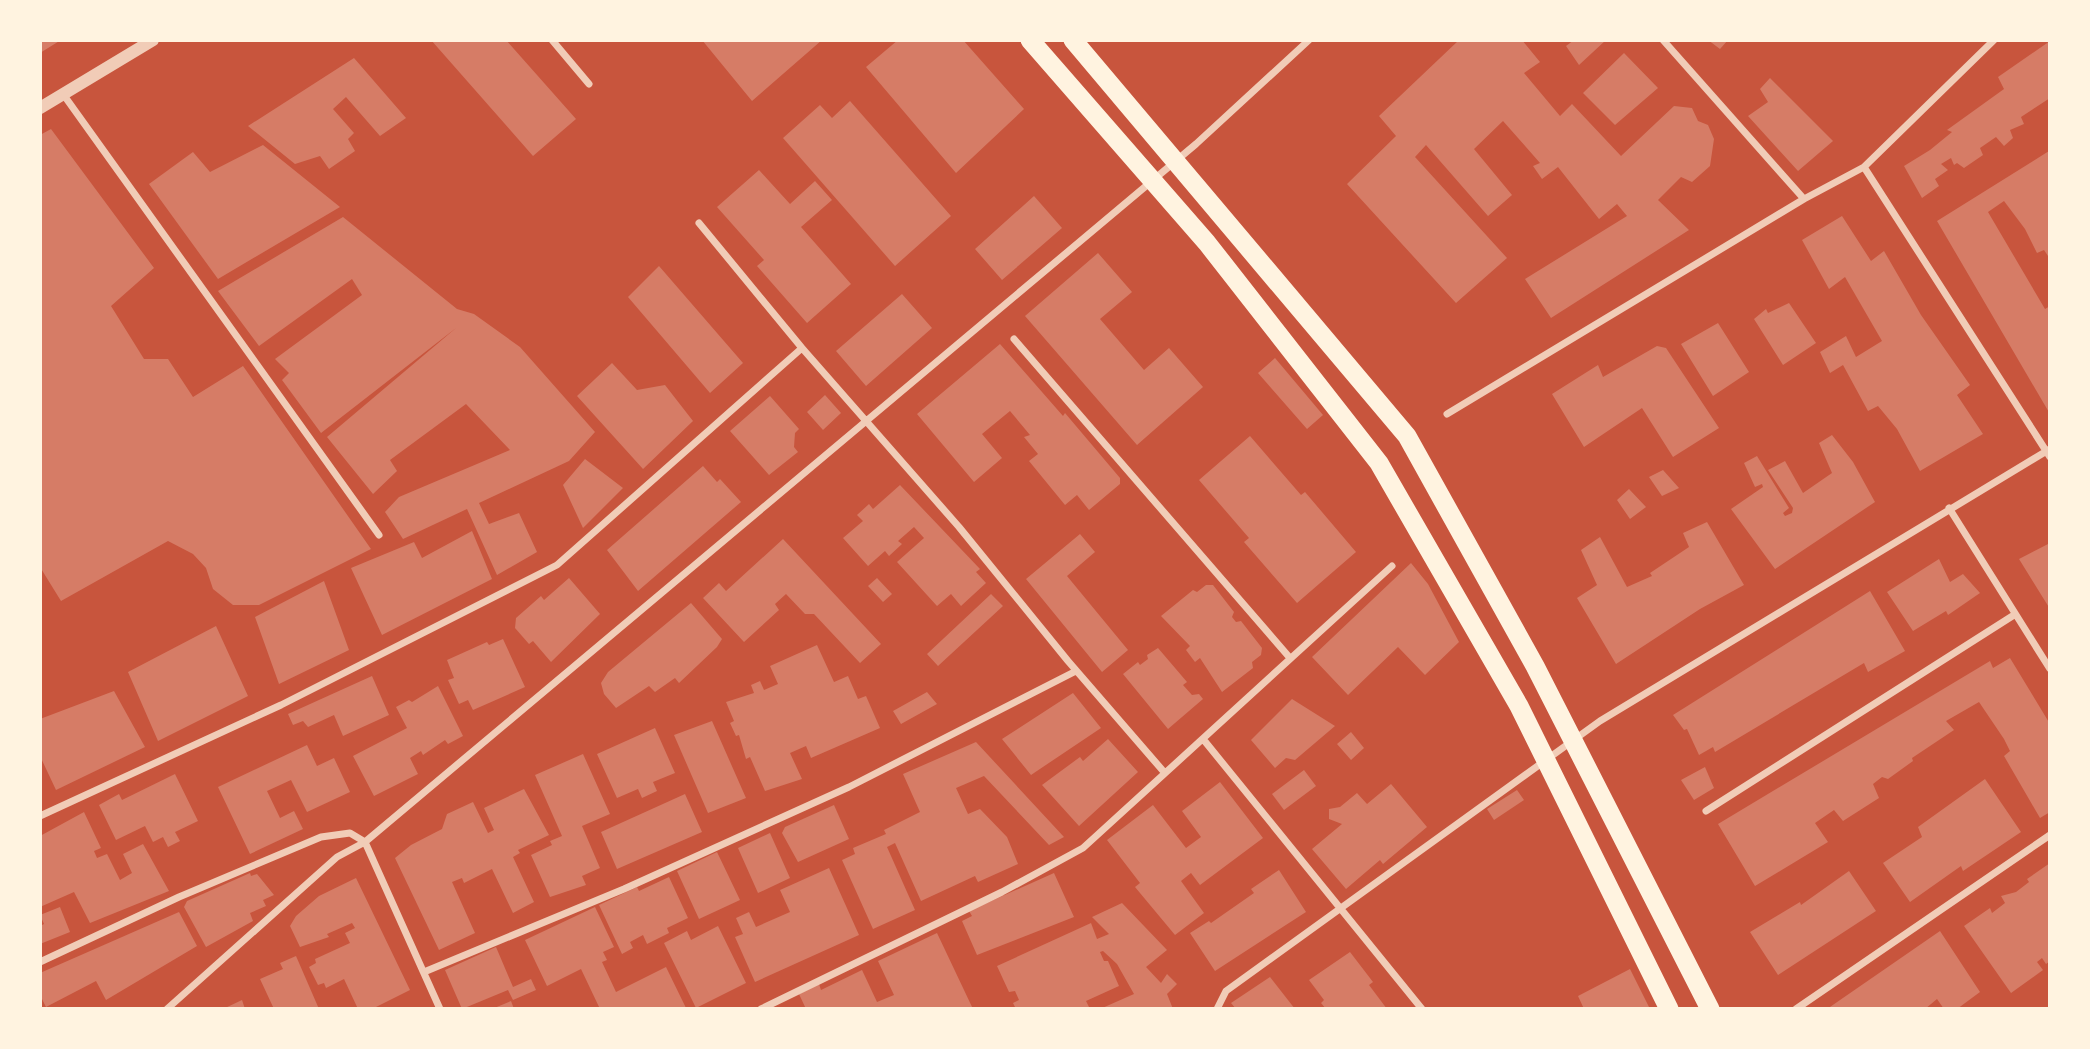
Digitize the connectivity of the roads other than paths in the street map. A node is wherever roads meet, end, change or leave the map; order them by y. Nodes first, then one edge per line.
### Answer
1 (153, 40) edge
2 (552, 40) edge
3 (1031, 40) edge
4 (1073, 40) edge
5 (1309, 40) edge
6 (1663, 40) edge
7 (1994, 40) edge
8 (589, 84) dead end
9 (63, 94) junction
10 (40, 108) edge
11 (1864, 167) junction
12 (1804, 199) junction
13 (699, 223) dead end
14 (1014, 339) dead end
15 (802, 348) junction
16 (1447, 414) dead end
17 (866, 422) junction
18 (2048, 452) edge
19 (1949, 508) junction
20 (379, 535) dead end
21 (1392, 566) dead end
22 (2014, 615) junction
23 (1290, 658) junction
24 (2050, 670) edge
25 (1076, 671) junction
26 (1203, 739) junction
27 (1164, 772) junction
28 (1706, 811) dead end
29 (40, 816) edge
30 (2050, 835) edge
31 (365, 842) junction
32 (1340, 910) junction
33 (40, 962) edge
34 (424, 972) junction
35 (777, 1005) edge
36 (167, 1009) edge
37 (440, 1009) edge
38 (761, 1009) edge
39 (1217, 1009) edge
40 (1422, 1009) edge
41 (1670, 1009) edge
42 (1710, 1009) edge
43 (1796, 1009) edge

1 - 9 street
2 - 8 street
3 - 41 highway
4 - 42 highway
5 - 17 street
6 - 12 street
7 - 11 street
9 - 10 street
9 - 20 street
11 - 12 street
11 - 18 street
12 - 16 street
13 - 15 street
14 - 23 street
15 - 17 street
15 - 29 street
17 - 25 street
17 - 31 street
18 - 19 street
19 - 22 street
19 - 32 street
21 - 23 street
22 - 24 street
22 - 28 street
23 - 26 street
25 - 27 street
25 - 34 street
26 - 27 street
26 - 32 street
27 - 35 street
30 - 43 street
31 - 33 street
31 - 34 street
31 - 36 street
32 - 39 street
32 - 40 street
34 - 37 street
35 - 38 street

